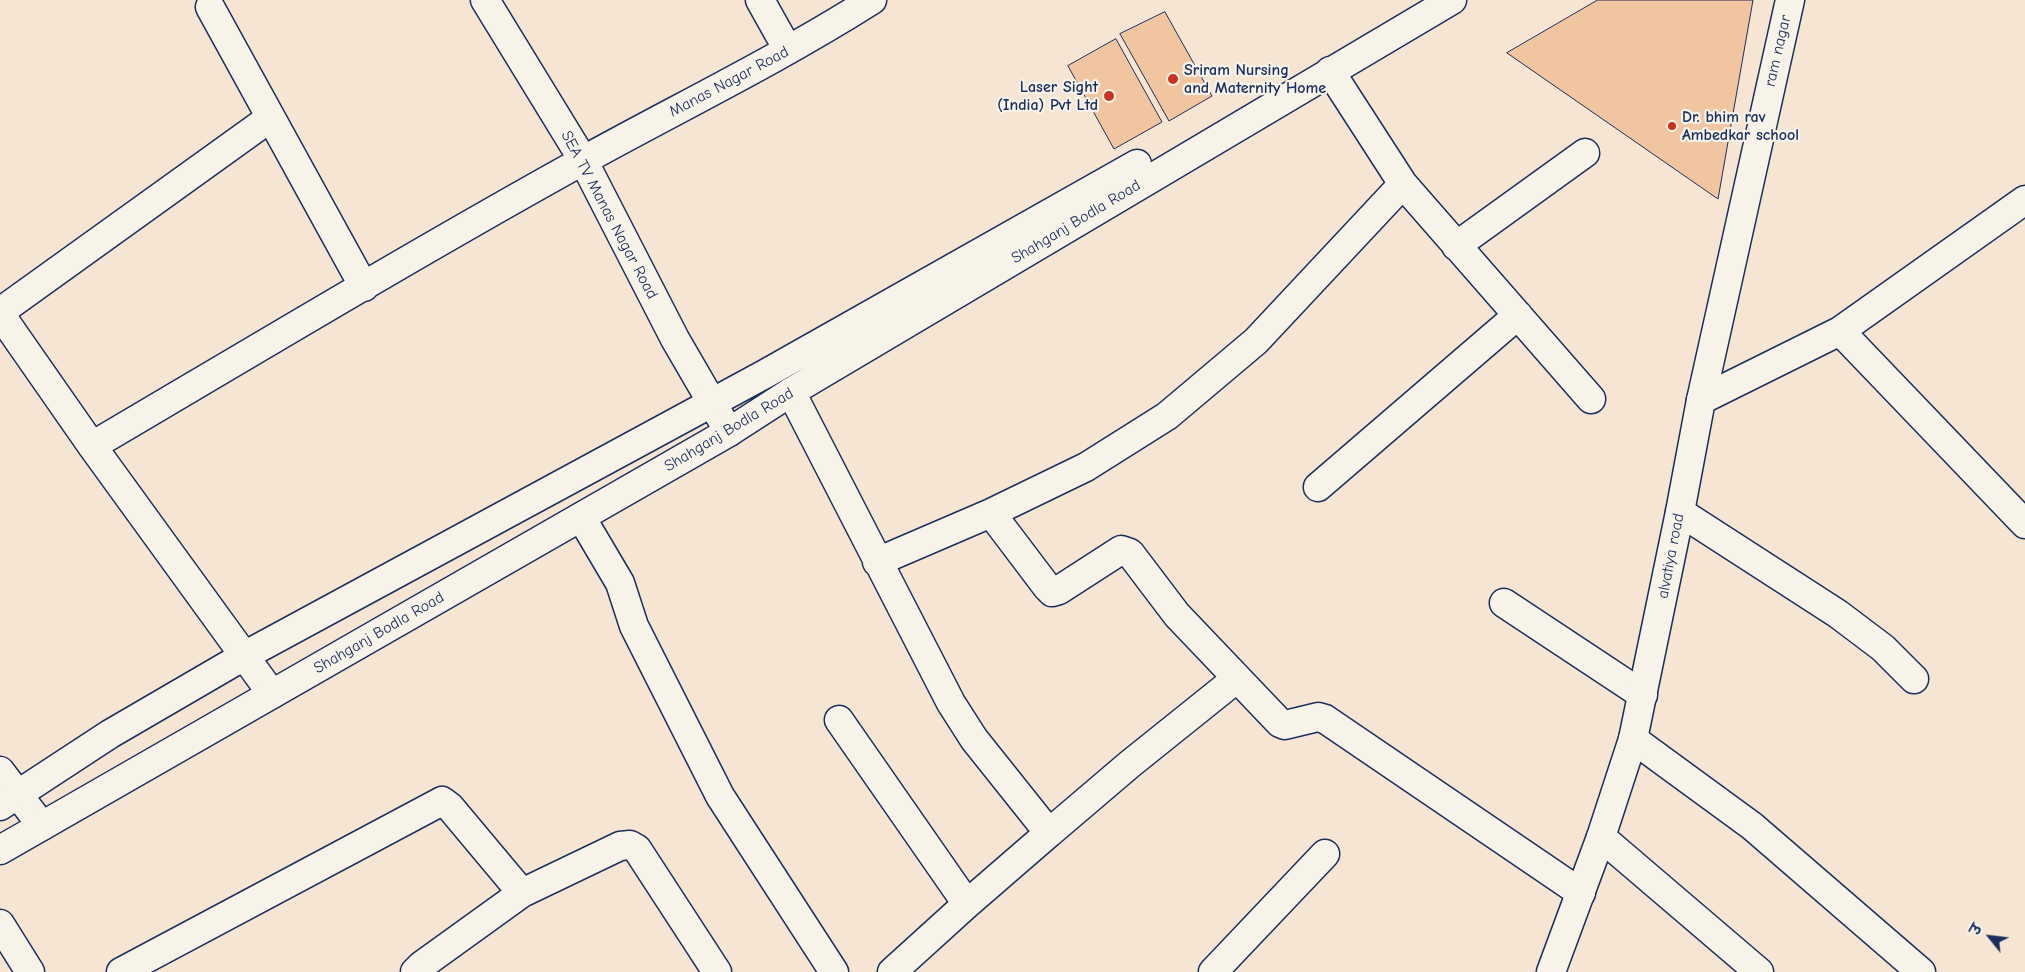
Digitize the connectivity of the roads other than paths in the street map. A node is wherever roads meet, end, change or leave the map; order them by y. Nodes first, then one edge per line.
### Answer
1 (485, 0) edge
2 (760, 0) edge
3 (872, 0) edge
4 (1420, 0) edge
5 (1452, 0) edge
6 (1790, 0) edge
7 (210, 7) dead end
8 (788, 50) junction
9 (1330, 72) junction
10 (270, 118) junction
11 (1760, 131) joint
12 (1585, 152) dead end
13 (583, 160) junction
14 (1403, 184) junction
15 (2025, 200) edge
16 (1456, 246) junction
17 (364, 287) junction
18 (0, 313) edge
19 (1518, 315) junction
20 (1840, 331) junction
21 (791, 392) junction
22 (1591, 400) dead end
23 (1700, 400) junction
24 (711, 404) junction
25 (729, 432) junction
26 (92, 446) junction
27 (1318, 487) dead end
28 (1680, 512) junction
29 (991, 513) junction
30 (581, 517) junction
31 (2025, 524) edge
32 (877, 562) junction
33 (1504, 603) dead end
34 (244, 656) junction
35 (1236, 679) junction
36 (1914, 679) dead end
37 (272, 694) junction
38 (1644, 695) junction
39 (839, 720) dead end
40 (1633, 739) junction
41 (0, 771) edge
42 (9, 800) edge
43 (42, 826) junction
44 (1049, 833) junction
45 (1601, 837) junction
46 (0, 850) edge
47 (1325, 854) dead end
48 (522, 893) junction
49 (1581, 893) junction
50 (967, 904) junction
51 (0, 924) edge
52 (30, 972) edge
53 (122, 972) edge
54 (415, 972) edge
55 (717, 972) edge
56 (834, 972) edge
57 (892, 972) edge
58 (1213, 972) edge
59 (1551, 972) edge
60 (1759, 972) edge
61 (1921, 972) edge

1 - 13 street, SEA TV Manas Nagar Road
2 - 8 street
3 - 8 street, Manas Nagar Road
4 - 24 street
5 - 9 street, Shahganj Bodla Road
6 - 11 street, ram nagar
7 - 10 street
8 - 13 street, Manas Nagar Road
9 - 14 street
9 - 21 street, Shahganj Bodla Road
10 - 17 street
10 - 18 street
11 - 23 street, alvatiya road
12 - 16 street
13 - 17 street, Manas Nagar Road
13 - 24 street, SEA TV Manas Nagar Road
14 - 16 street
14 - 29 street
15 - 20 street
16 - 19 street
17 - 26 street, Manas Nagar Road
18 - 26 street
19 - 22 street
19 - 27 street
20 - 23 street
20 - 31 street
21 - 25 street, Shahganj Bodla Road
21 - 32 street
23 - 28 street, alvatiya road
24 - 25 street, SEA TV Manas Nagar Road
24 - 34 street
25 - 30 street, Shahganj Bodla Road
26 - 34 street
28 - 36 street
28 - 38 street, alvatiya road
29 - 32 street
29 - 35 street
30 - 37 street, Shahganj Bodla Road
30 - 56 street
32 - 44 street
33 - 38 street
34 - 37 street
34 - 42 street
35 - 44 street
35 - 49 street
37 - 43 street, Shahganj Bodla Road
38 - 40 street, alvatiya road
39 - 50 street
40 - 45 street, alvatiya road
40 - 61 street
41 - 42 street
42 - 43 street
43 - 46 street, Shahganj Bodla Road
44 - 50 street
45 - 49 street, alvatiya road
45 - 60 street
47 - 58 street
48 - 53 street
48 - 54 street
48 - 55 street
49 - 59 street, alvatiya road
50 - 57 street
51 - 52 street

